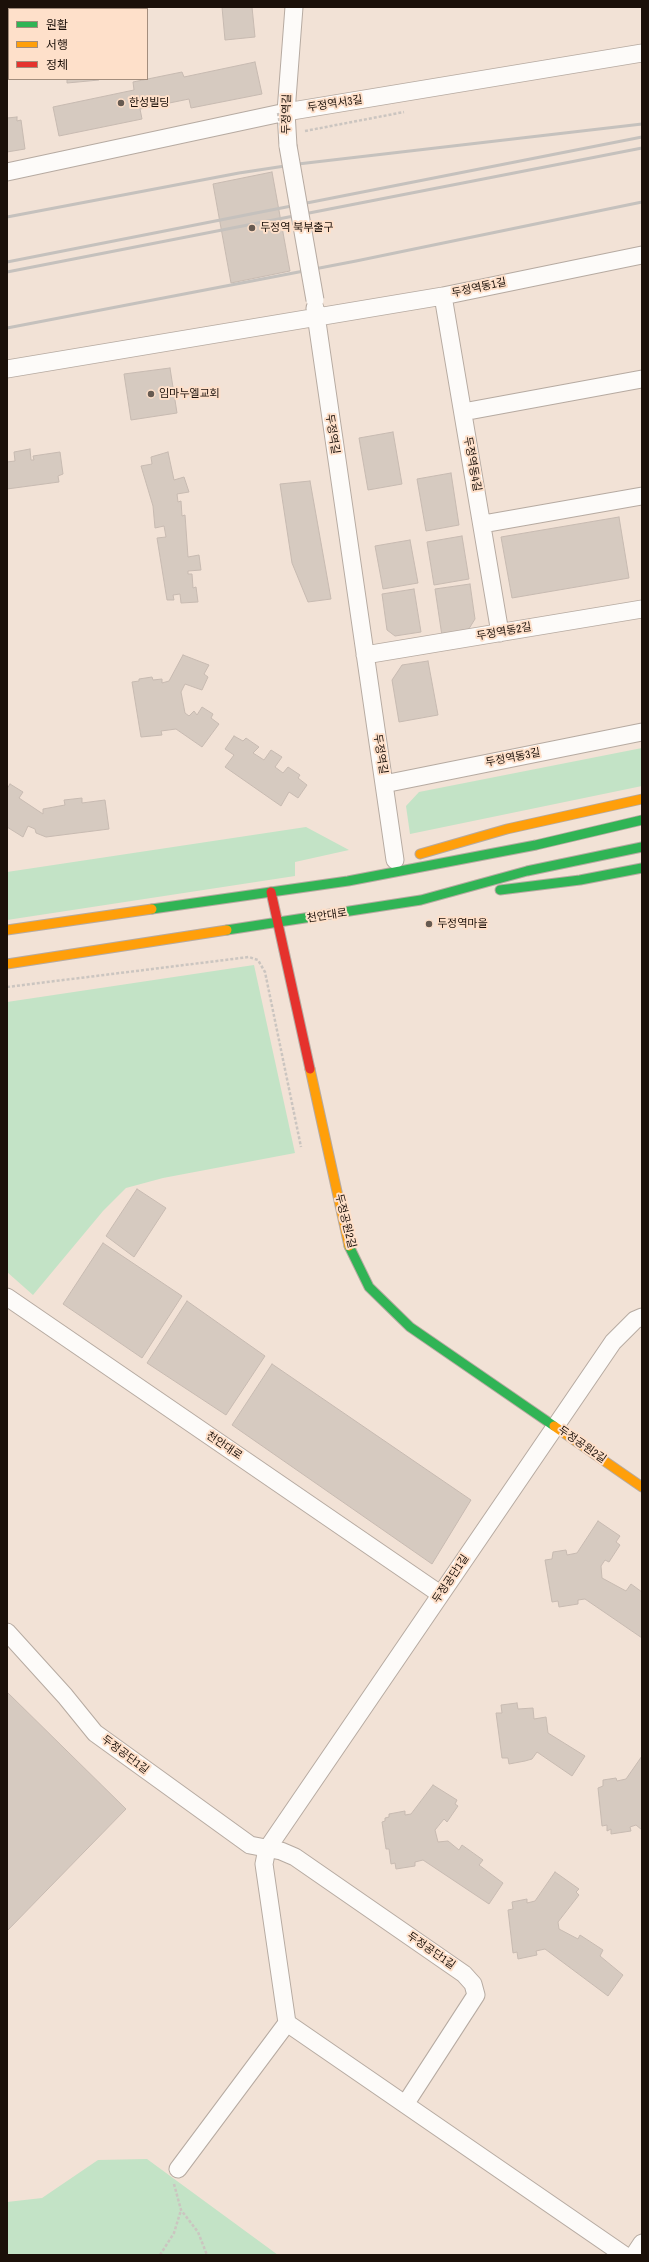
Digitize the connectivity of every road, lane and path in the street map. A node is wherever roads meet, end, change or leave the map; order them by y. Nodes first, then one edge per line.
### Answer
1 (294, 7) edge
2 (642, 53) edge
3 (286, 112) junction
4 (7, 172) edge
5 (642, 255) edge
6 (443, 296) junction
7 (315, 318) junction
8 (7, 369) edge
9 (642, 379) edge
10 (464, 412) junction
11 (642, 496) edge
12 (482, 524) junction
13 (642, 609) edge
14 (500, 632) junction
15 (365, 655) junction
16 (642, 732) edge
17 (384, 784) junction
18 (642, 799) edge
19 (642, 820) edge
20 (642, 847) edge
21 (402, 858) junction
22 (642, 868) edge
23 (348, 881) junction
24 (271, 892) junction
25 (421, 900) junction
26 (278, 923) junction
27 (7, 930) edge
28 (7, 964) edge
29 (7, 987) edge
30 (301, 1147) dead end
31 (7, 1297) edge
32 (642, 1317) edge
33 (555, 1426) junction
34 (642, 1488) edge
35 (440, 1594) junction
36 (7, 1632) edge
37 (267, 1849) junction
38 (287, 2022) junction
39 (406, 2103) junction
40 (178, 2169) joint
41 (181, 2210) junction
42 (642, 2243) edge
43 (160, 2255) edge
44 (207, 2255) edge
45 (624, 2255) edge
46 (634, 2255) edge

1 - 3 street, 두정역길
2 - 3 street, 두정역서3길
3 - 4 street, 두정역서3길
3 - 7 street, 두정역길, bridge
5 - 6 street, 두정역동1길
6 - 7 street, 두정역동1길
6 - 10 street, 두정역동4길
7 - 8 street, 두정역동1길
7 - 15 street, 두정역길
9 - 10 street
10 - 12 street, 두정역동4길
11 - 12 street
12 - 14 street, 두정역동4길
13 - 14 street, 두정역동2길
14 - 15 street, 두정역동2길
15 - 17 street, 두정역길
16 - 17 street, 두정역동3길
17 - 21 street, 두정역길
18 - 21 main road
19 - 23 main road
20 - 25 main road, 천안대로
21 - 23 main road
22 - 25 main road
23 - 24 main road
24 - 26 main road, 두정공원2길
24 - 27 main road
25 - 26 main road, 천안대로
26 - 28 main road, 천안대로
26 - 33 main road, 두정공원2길
29 - 30 path
31 - 35 street, 천안대로
32 - 33 street, 두정공단1길
33 - 34 main road, 두정공원2길
33 - 35 street, 두정공단1길
35 - 37 street, 두정공단1길
36 - 37 street, 두정공단1길
37 - 38 street, 두정공단1길
37 - 39 street, 두정공단1길
38 - 39 street
38 - 40 street
39 - 45 street
40 - 41 path
41 - 43 path
41 - 44 path
42 - 46 street

